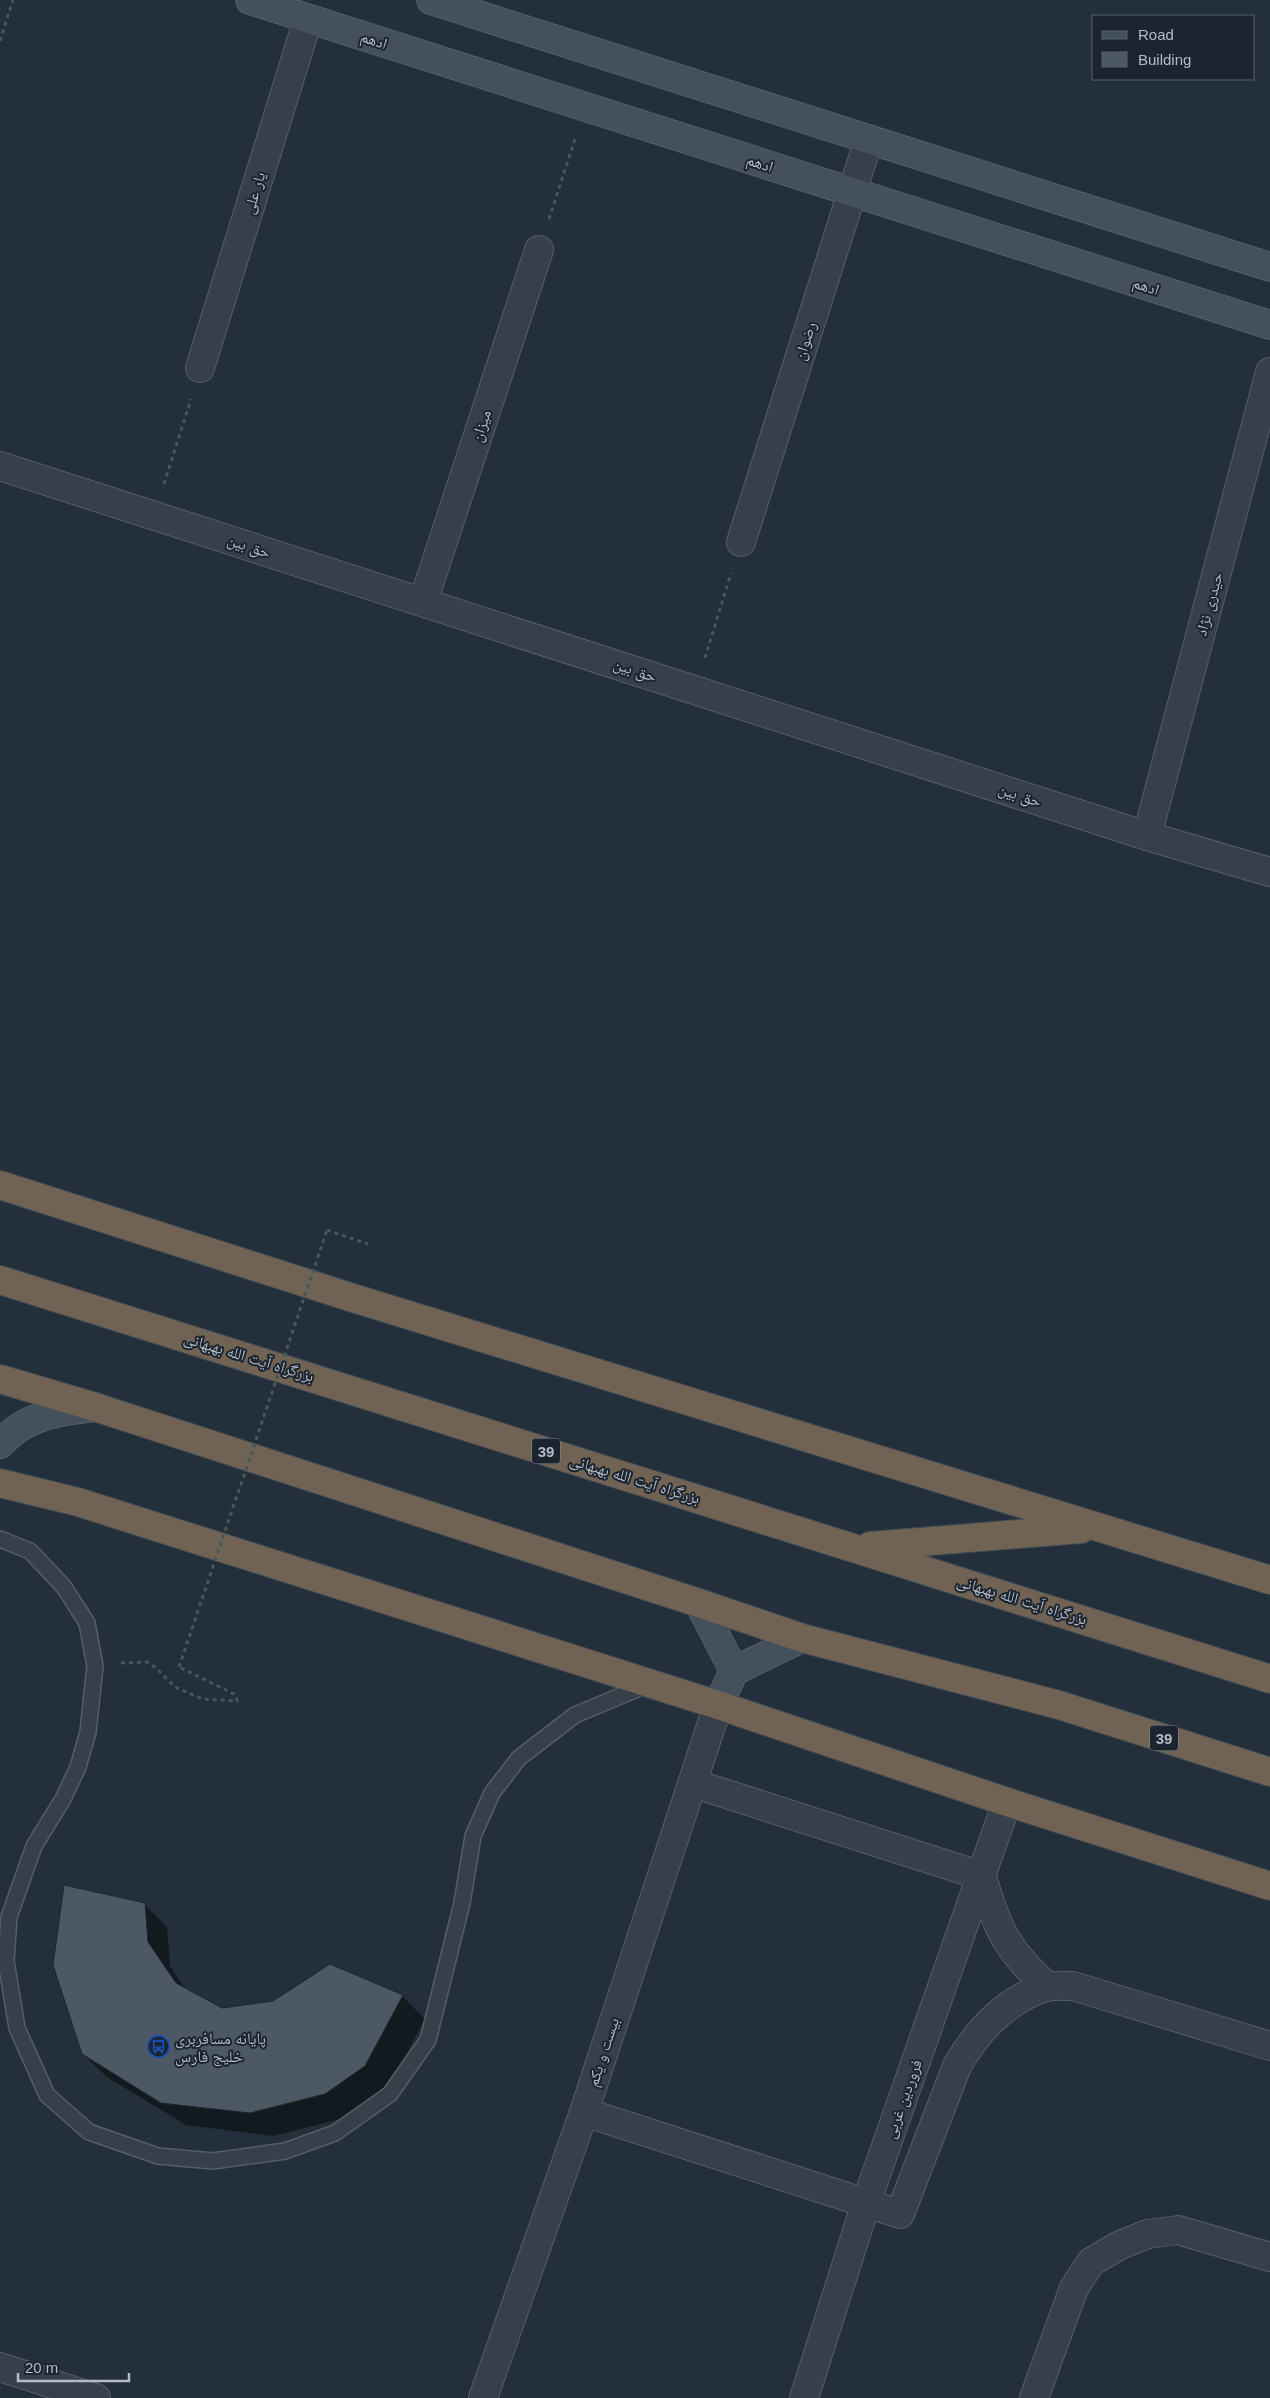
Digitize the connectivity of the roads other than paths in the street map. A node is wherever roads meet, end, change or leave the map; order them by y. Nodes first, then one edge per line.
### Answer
1 (250, 0) edge
2 (431, 0) edge
3 (308, 19) junction
4 (868, 139) junction
5 (852, 192) junction
6 (539, 250) road end
7 (1270, 267) edge
8 (1270, 325) edge
9 (200, 368) road end
10 (1270, 372) edge
11 (0, 466) edge
12 (741, 542) road end
13 (423, 602) junction
14 (1148, 836) junction
15 (1270, 872) edge
16 (0, 1185) edge
17 (0, 1280) edge
18 (0, 1379) edge
19 (95, 1407) junction
20 (0, 1444) edge
21 (0, 1482) edge
22 (1095, 1528) junction
23 (0, 1539) edge
24 (855, 1547) junction
25 (1270, 1580) edge
26 (700, 1603) junction
27 (802, 1638) junction
28 (734, 1670) junction
29 (1270, 1678) edge
30 (650, 1684) junction
31 (718, 1705) junction
32 (1270, 1772) edge
33 (692, 1783) junction
34 (1007, 1802) junction
35 (982, 1876) junction
36 (1270, 1886) edge
37 (1048, 1987) junction
38 (1270, 2046) edge
39 (584, 2112) junction
40 (866, 2203) junction
41 (1270, 2257) edge
42 (0, 2367) edge
43 (809, 2397) edge
44 (96, 2398) edge
45 (483, 2398) edge
46 (1034, 2398) edge

1 - 3 street, ادهم
2 - 4 street
3 - 5 street, ادهم
3 - 9 street, یار علی
4 - 5 street, رضوان
4 - 7 street
5 - 8 street, ادهم
5 - 12 street, رضوان
6 - 13 street, میزان
10 - 14 street, حیدری نژاد
11 - 13 street, حق بین
13 - 14 street, حق بین
14 - 15 street, حق بین
16 - 22 highway
17 - 24 highway, بزرگراه آیت الله بهبهانی / 39
18 - 19 highway, 39
19 - 20 street
19 - 26 highway, 39
21 - 30 highway
22 - 24 highway
22 - 25 highway
23 - 30 lane
24 - 29 highway, بزرگراه آیت الله بهبهانی / 39
26 - 27 highway, 39
26 - 28 street
27 - 28 street
27 - 32 highway, 39
28 - 31 street
30 - 31 highway
31 - 33 street, بیست و یکم
31 - 34 highway
33 - 35 street
33 - 39 street, بیست و یکم
34 - 35 street, فروردین غربی
34 - 36 highway
35 - 37 street
35 - 40 street, فروردین غربی
37 - 38 street
37 - 40 street
39 - 40 street
39 - 45 street, بیست و یکم
40 - 43 street, فروردین غربی
41 - 46 street
42 - 44 street

